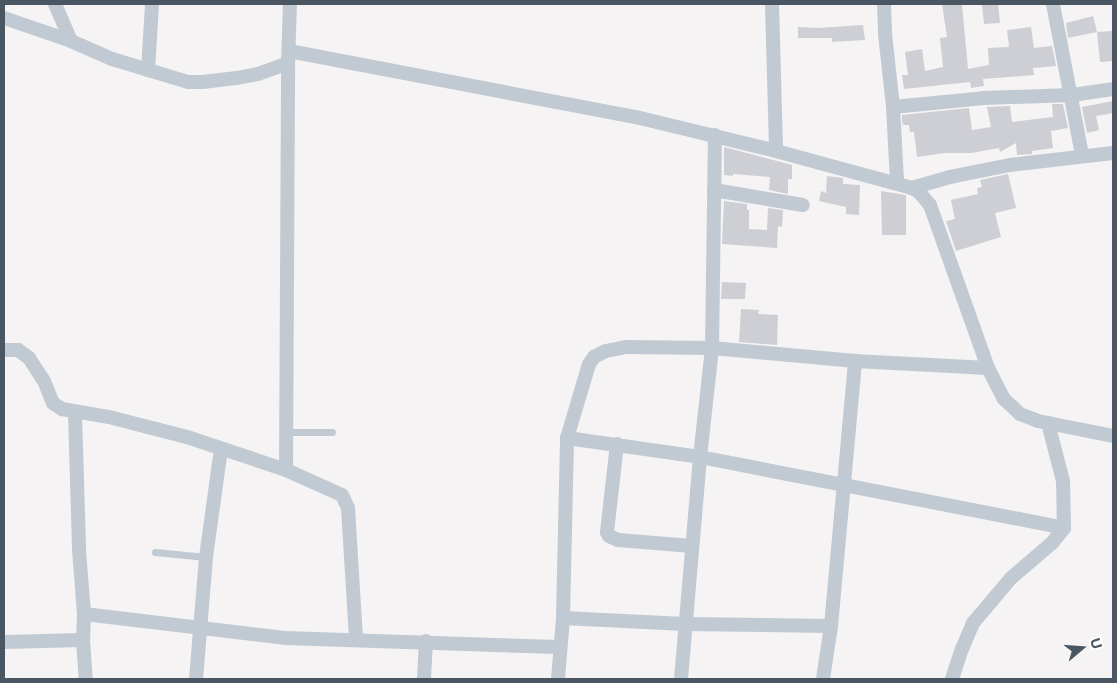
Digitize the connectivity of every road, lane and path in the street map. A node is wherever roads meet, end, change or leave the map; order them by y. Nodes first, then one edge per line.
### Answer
1 (55, 4) edge
2 (152, 4) edge
3 (290, 4) edge
4 (772, 4) edge
5 (884, 4) edge
6 (1053, 4) edge
7 (4, 18) edge
8 (71, 41) junction
9 (288, 57) junction
10 (148, 70) junction
11 (1113, 89) edge
12 (1072, 95) junction
13 (893, 107) junction
14 (715, 136) junction
15 (776, 151) junction
16 (1113, 153) edge
17 (1082, 155) junction
18 (897, 182) junction
19 (912, 188) junction
20 (714, 190) junction
21 (803, 205) dead end
22 (712, 348) junction
23 (4, 350) edge
24 (855, 360) junction
25 (988, 368) junction
26 (75, 413) junction
27 (1048, 423) junction
28 (288, 432) junction
29 (332, 432) dead end
30 (1113, 436) edge
31 (567, 438) junction
32 (617, 444) junction
33 (221, 449) junction
34 (700, 457) junction
35 (286, 470) junction
36 (844, 486) junction
37 (1064, 528) junction
38 (692, 546) junction
39 (155, 552) dead end
40 (206, 557) junction
41 (84, 614) junction
42 (563, 618) junction
43 (686, 624) junction
44 (831, 626) junction
45 (200, 628) junction
46 (83, 640) junction
47 (356, 640) junction
48 (426, 641) junction
49 (4, 642) edge
50 (559, 647) junction
51 (86, 679) edge
52 (196, 679) edge
53 (424, 679) edge
54 (558, 679) edge
55 (680, 679) edge
56 (823, 679) edge
57 (952, 679) edge

1 - 8 street
2 - 10 street
3 - 9 street
4 - 15 street
5 - 13 street
6 - 12 street
7 - 8 street
8 - 10 street
9 - 10 street
9 - 14 street
9 - 28 street
11 - 12 street
12 - 13 street
12 - 17 street
13 - 18 street
14 - 15 street
14 - 20 street
15 - 18 street
16 - 17 street
17 - 19 street
18 - 19 street
19 - 25 street
20 - 21 street
20 - 22 street
22 - 24 street
22 - 31 street
22 - 34 street
23 - 26 street
24 - 25 street
24 - 36 street
25 - 27 street
26 - 33 street
26 - 41 street
27 - 30 street
27 - 37 street
28 - 29 lane
28 - 35 street
31 - 32 street
31 - 42 street
32 - 34 street
32 - 38 street
33 - 35 street
33 - 40 street
34 - 36 street
34 - 38 street
35 - 47 street
36 - 37 street
36 - 44 street
37 - 57 street
38 - 43 street
39 - 40 lane
40 - 45 street
41 - 45 street
41 - 46 street
42 - 43 street
42 - 50 street
43 - 44 street
43 - 55 street
44 - 56 street
45 - 47 street
45 - 52 street
46 - 49 street
46 - 51 street
47 - 48 street
48 - 50 street
48 - 53 street
50 - 54 street

